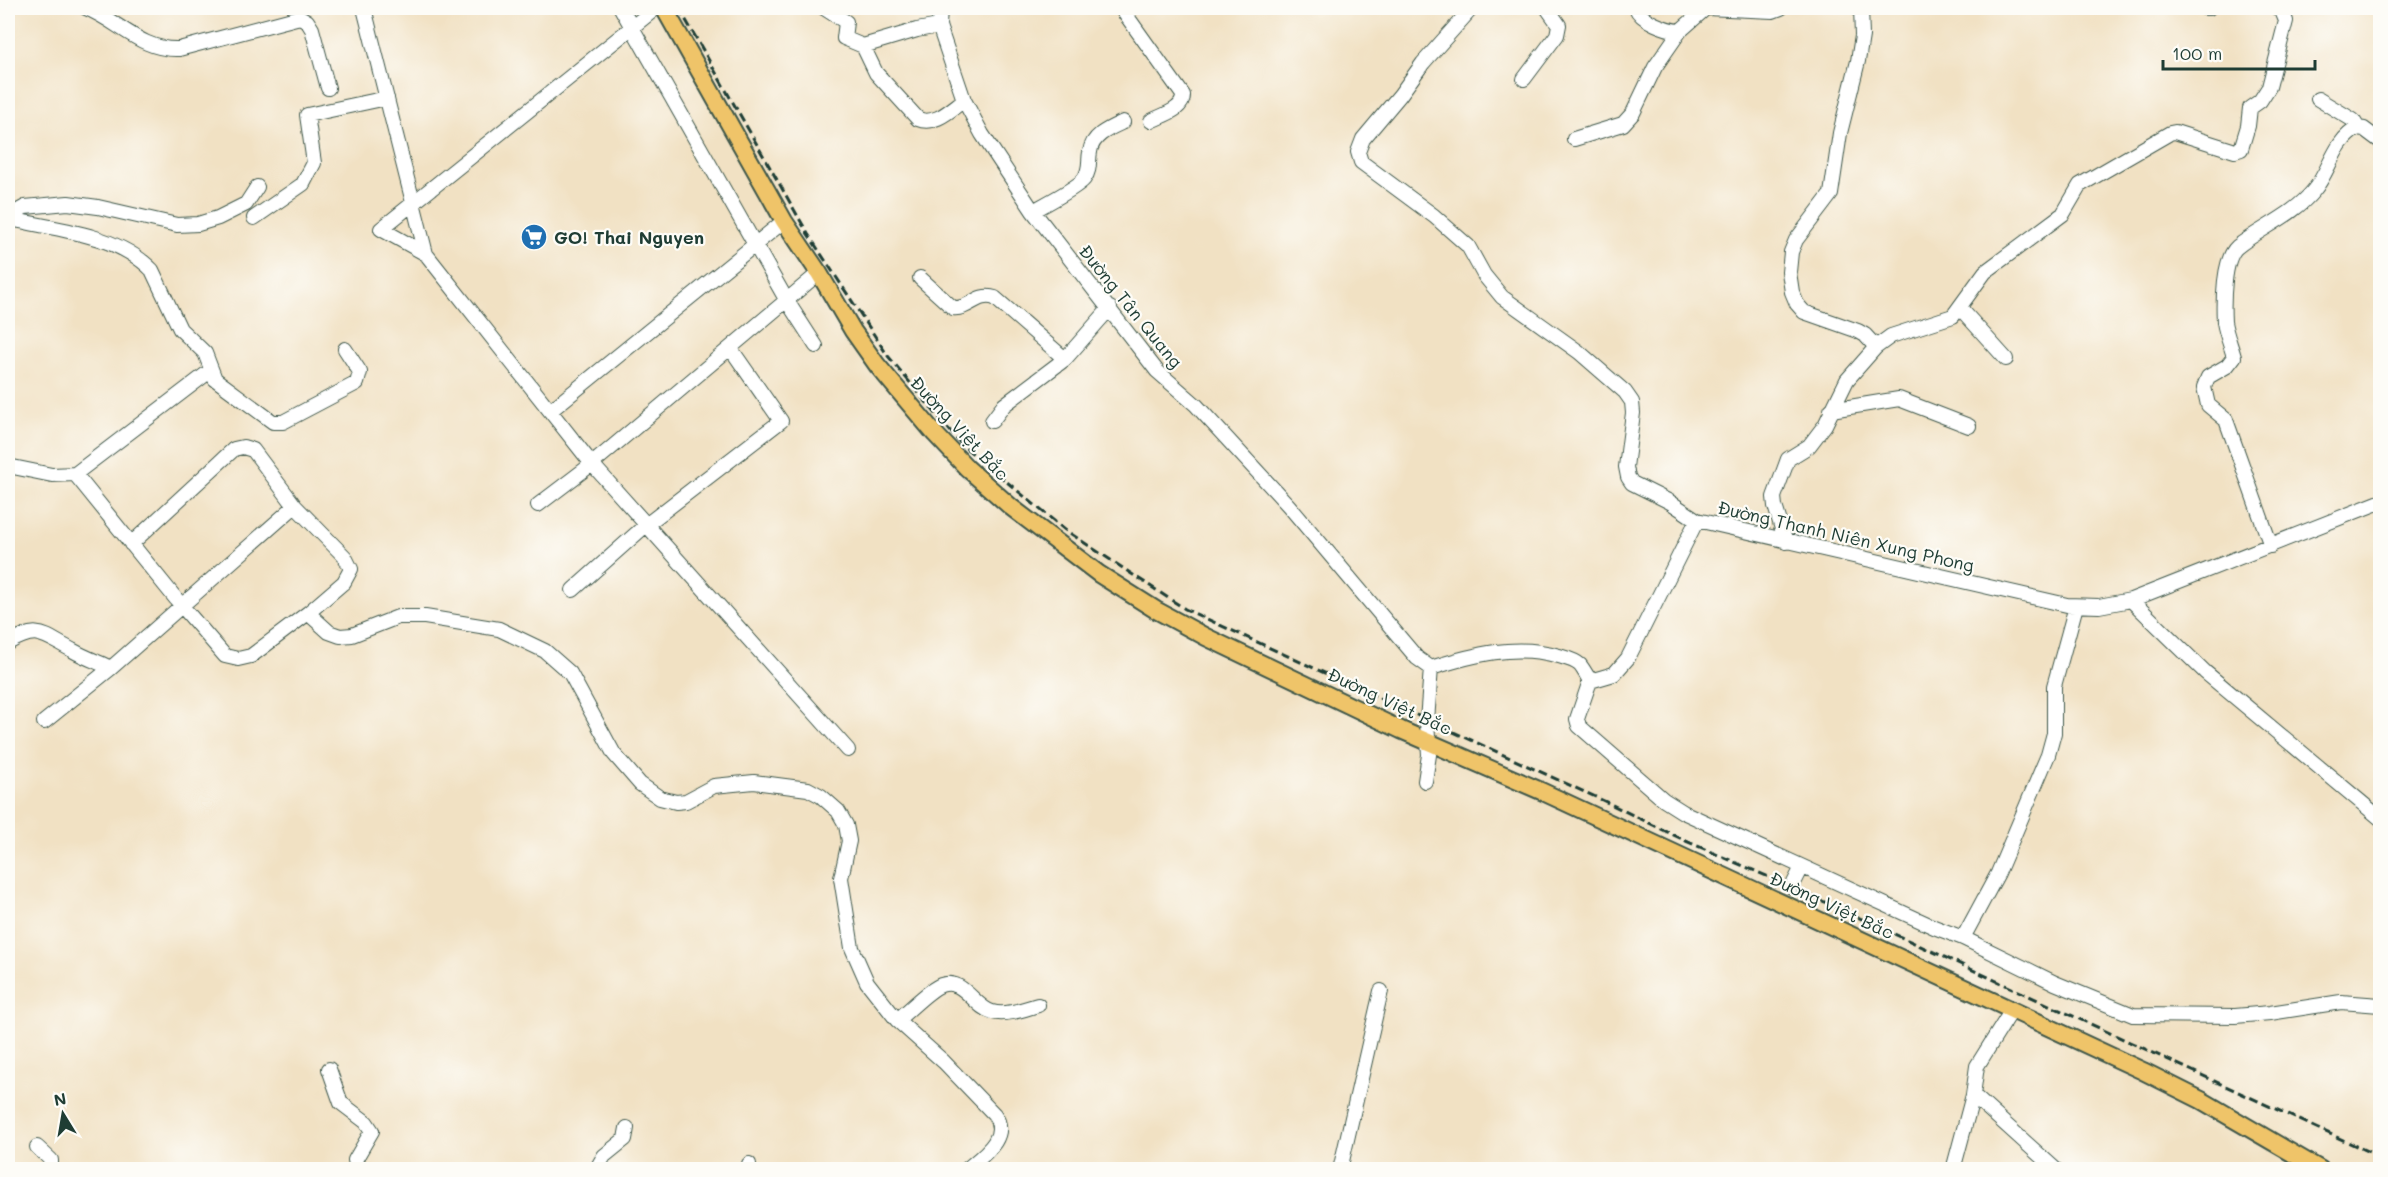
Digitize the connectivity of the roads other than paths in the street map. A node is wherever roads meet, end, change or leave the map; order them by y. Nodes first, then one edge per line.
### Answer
1 (86, 8) edge
2 (364, 8) edge
3 (621, 8) edge
4 (656, 8) edge
5 (664, 8) edge
6 (824, 8) edge
7 (940, 8) edge
8 (1121, 8) edge
9 (1472, 8) edge
10 (1547, 8) edge
11 (1636, 8) edge
12 (1781, 8) edge
13 (1861, 8) edge
14 (2205, 8) edge
15 (2209, 8) edge
16 (2277, 8) edge
17 (632, 26) junction
18 (939, 26) junction
19 (1680, 31) junction
20 (863, 46) junction
21 (1524, 79) dead end
22 (328, 88) dead end
23 (387, 98) junction
24 (2318, 99) dead end
25 (964, 100) junction
26 (1150, 121) dead end
27 (1123, 122) dead end
28 (2358, 128) junction
29 (1574, 139) dead end
30 (2380, 141) edge
31 (257, 187) dead end
32 (412, 202) junction
33 (1033, 211) junction
34 (254, 218) dead end
35 (9, 221) edge
36 (784, 221) junction
37 (755, 244) junction
38 (426, 254) junction
39 (819, 273) junction
40 (920, 278) dead end
41 (787, 301) junction
42 (1110, 308) junction
43 (1961, 309) junction
44 (816, 346) dead end
45 (1876, 347) junction
46 (345, 349) dead end
47 (731, 349) junction
48 (1065, 359) junction
49 (2006, 359) dead end
50 (210, 371) junction
51 (1832, 410) junction
52 (550, 411) junction
53 (992, 421) dead end
54 (1969, 426) dead end
55 (592, 464) junction
56 (8, 466) edge
57 (75, 474) junction
58 (2380, 502) edge
59 (538, 505) dead end
60 (295, 506) junction
61 (1697, 520) junction
62 (646, 525) junction
63 (1786, 542) junction
64 (131, 544) junction
65 (2271, 546) junction
66 (573, 590) dead end
67 (2131, 600) junction
68 (181, 605) junction
69 (2076, 606) junction
70 (308, 613) junction
71 (8, 643) edge
72 (111, 668) junction
73 (1431, 668) junction
74 (1590, 681) junction
75 (44, 722) dead end
76 (1428, 741) junction
77 (848, 750) dead end
78 (1425, 781) dead end
79 (2380, 818) edge
80 (1802, 867) junction
81 (1792, 887) dead end
82 (1963, 938) junction
83 (1381, 990) dead end
84 (1038, 1005) dead end
85 (2380, 1005) edge
86 (2012, 1010) junction
87 (897, 1020) junction
88 (329, 1069) dead end
89 (1973, 1095) junction
90 (627, 1128) dead end
91 (37, 1147) dead end
92 (51, 1170) edge
93 (361, 1170) edge
94 (596, 1170) edge
95 (966, 1170) edge
96 (1340, 1170) edge
97 (1953, 1170) edge
98 (2056, 1170) edge
99 (2320, 1170) edge

1 - 22 street
2 - 23 street
3 - 17 street
4 - 17 street
5 - 36 main road, Đường Việt Bắc
6 - 20 street
7 - 18 street, Đường Tân Quang
8 - 26 street
9 - 61 street
10 - 21 street
11 - 19 street
12 - 19 street
13 - 45 street
14 - 15 street
16 - 43 street
17 - 32 street
17 - 37 street
18 - 20 street
18 - 25 street, Đường Tân Quang
19 - 29 street
20 - 25 street
23 - 32 street
23 - 34 street
24 - 28 street
25 - 33 street, Đường Tân Quang
27 - 33 street
28 - 30 street
28 - 65 street
31 - 35 street
32 - 38 street
32 - 38 street
33 - 42 street, Đường Tân Quang
35 - 50 street
36 - 37 street
36 - 39 main road, Đường Việt Bắc
37 - 41 street
37 - 52 street
38 - 52 street
39 - 41 street
39 - 76 main road, Đường Việt Bắc
40 - 48 street
41 - 44 street
41 - 47 street
42 - 48 street
42 - 73 street, Đường Tân Quang
43 - 45 street
43 - 49 street
45 - 51 street
46 - 50 street
47 - 55 street
47 - 62 street
48 - 53 street
50 - 57 street
51 - 54 street
51 - 63 street
52 - 55 street
55 - 59 street
55 - 62 street
56 - 57 street
57 - 64 street
58 - 65 street, Đường Thanh Niên Xung Phong
60 - 64 street
60 - 68 street
60 - 70 street
61 - 63 street, Đường Thanh Niên Xung Phong
61 - 74 street, Đường Thanh Niên Xung Phong
62 - 66 street
62 - 77 street
63 - 69 street, Đường Thanh Niên Xung Phong
64 - 68 street
65 - 67 street, Đường Thanh Niên Xung Phong
67 - 69 street, Đường Thanh Niên Xung Phong
67 - 79 street
68 - 70 street
68 - 72 street
69 - 82 street
70 - 87 street
71 - 72 street
72 - 75 street
73 - 74 street
73 - 76 street
74 - 80 street
76 - 78 street
76 - 86 main road, Đường Việt Bắc
80 - 81 street
80 - 82 street
82 - 85 street
83 - 96 street
84 - 87 street
86 - 89 street
86 - 99 main road, Đường Việt Bắc
87 - 95 street
88 - 93 street
89 - 97 street
89 - 98 street
90 - 94 street
91 - 92 street

